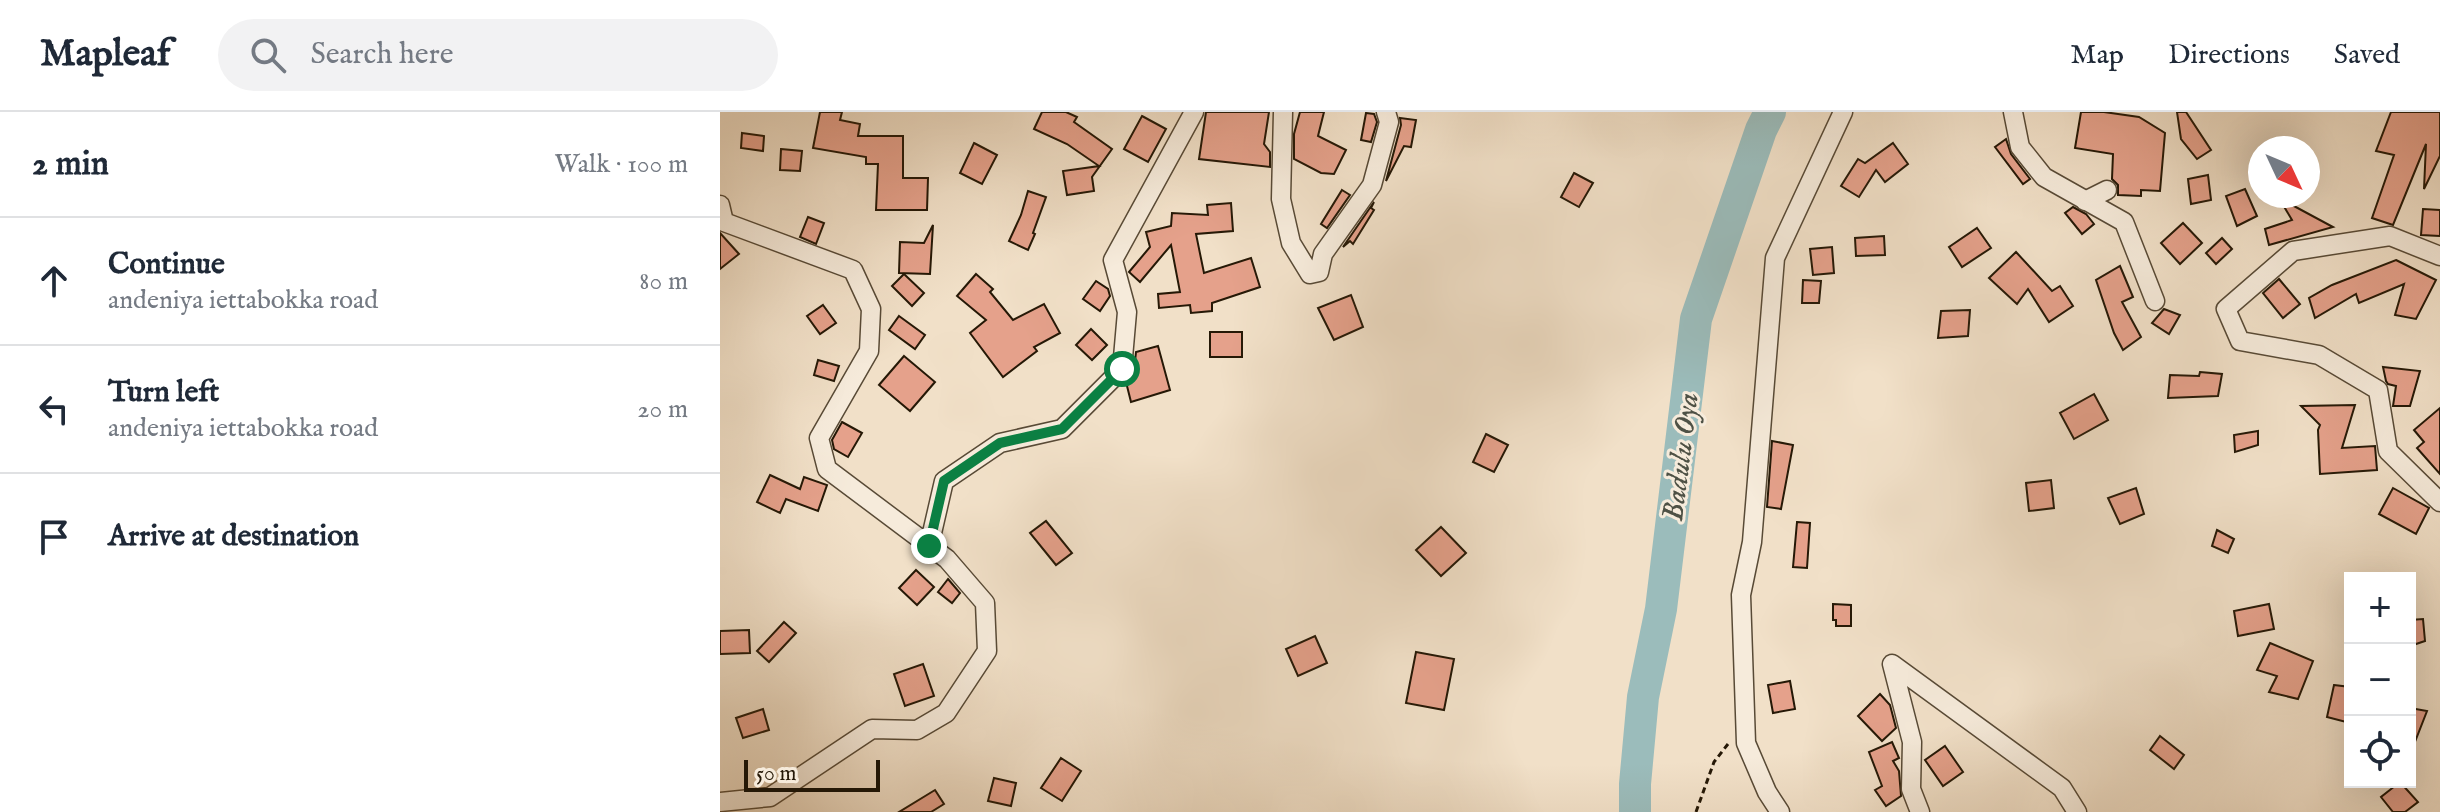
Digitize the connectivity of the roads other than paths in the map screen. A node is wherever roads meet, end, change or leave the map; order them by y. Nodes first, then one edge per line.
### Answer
1 (1194, 112) edge
2 (1283, 112) edge
3 (1843, 112) edge
4 (2013, 112) edge
5 (1388, 117) edge
6 (2107, 190) dead end
7 (2085, 201) junction
8 (720, 205) edge
9 (2440, 256) edge
10 (2155, 301) dead end
11 (2440, 502) edge
12 (929, 546) junction
13 (720, 802) edge
14 (1780, 812) edge
15 (1920, 812) edge
16 (2077, 812) edge

1 - 12 street
2 - 5 street
3 - 14 street
4 - 7 street
6 - 7 street
7 - 10 street
8 - 12 street
9 - 11 street
12 - 13 street
15 - 16 street

